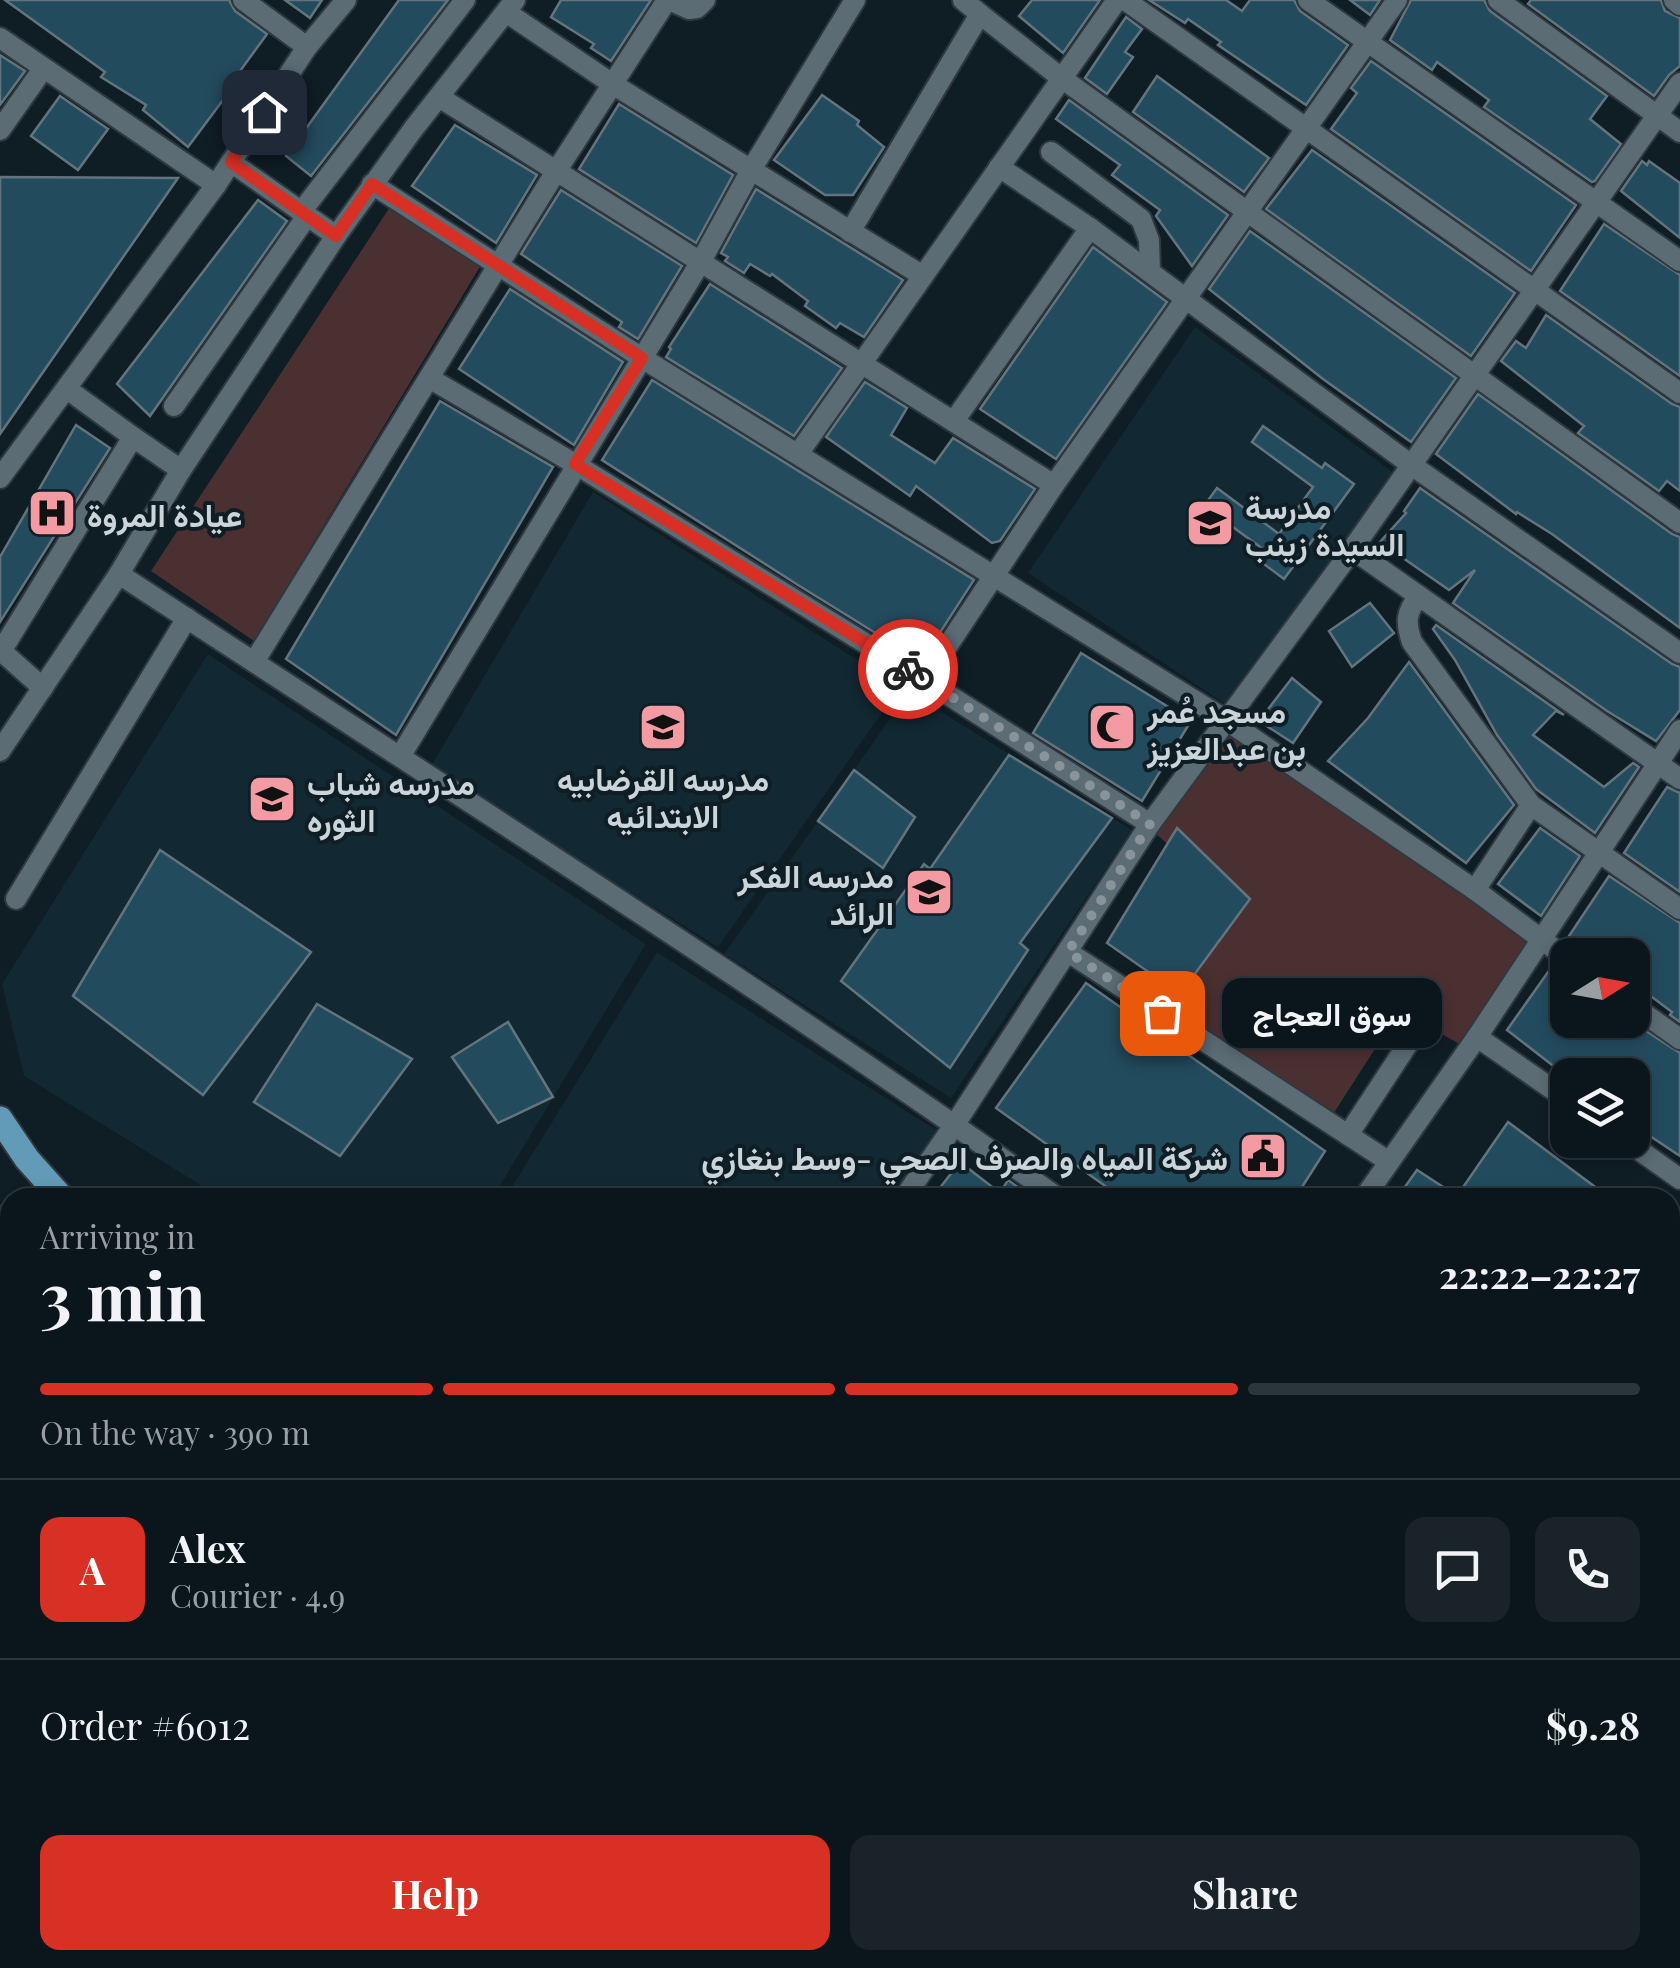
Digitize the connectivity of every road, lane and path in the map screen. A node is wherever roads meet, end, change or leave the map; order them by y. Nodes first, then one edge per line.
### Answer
1 (243, 0) edge
2 (346, 0) edge
3 (466, 0) edge
4 (668, 0) edge
5 (705, 0) edge
6 (855, 0) edge
7 (963, 0) edge
8 (1117, 0) edge
9 (1125, 0) edge
10 (1308, 0) edge
11 (1397, 0) edge
12 (1498, 0) edge
13 (1674, 0) edge
14 (1680, 4) edge
15 (510, 6) edge
16 (980, 14) junction
17 (0, 38) edge
18 (1369, 44) junction
19 (307, 47) junction
20 (43, 69) junction
21 (1060, 78) junction
22 (1680, 83) edge
23 (614, 85) junction
24 (439, 97) junction
25 (1656, 116) junction
26 (1309, 128) junction
27 (0, 130) edge
28 (1680, 132) edge
29 (1051, 152) dead end
30 (231, 162) junction
31 (999, 167) junction
32 (751, 170) junction
33 (555, 173) junction
34 (372, 184) junction
35 (216, 185) junction
36 (1595, 200) junction
37 (1248, 211) junction
38 (304, 214) junction
39 (1090, 228) junction
40 (850, 232) junction
41 (336, 236) junction
42 (1680, 261) edge
43 (700, 263) junction
44 (500, 264) junction
45 (1150, 272) junction
46 (923, 276) junction
47 (1533, 289) junction
48 (1188, 300) junction
49 (642, 358) junction
50 (862, 363) junction
51 (1472, 376) junction
52 (430, 378) junction
53 (67, 389) junction
54 (1680, 392) edge
55 (174, 406) dead end
56 (954, 421) junction
57 (133, 437) junction
58 (798, 454) junction
59 (575, 464) junction
60 (1410, 464) junction
61 (181, 470) junction
62 (0, 478) edge
63 (1054, 485) junction
64 (1680, 524) edge
65 (1352, 549) junction
66 (120, 574) junction
67 (993, 576) junction
68 (1419, 596) junction
69 (186, 618) junction
70 (0, 651) edge
71 (1680, 652) edge
72 (254, 662) junction
73 (925, 680) junction
74 (44, 688) junction
75 (1226, 720) junction
76 (1680, 730) edge
77 (0, 751) edge
78 (401, 755) junction
79 (1658, 763) junction
80 (1680, 779) edge
81 (1530, 805) junction
82 (1150, 824) junction
83 (1598, 851) junction
84 (1475, 890) junction
85 (16, 899) dead end
86 (1680, 908) edge
87 (1540, 940) junction
88 (1550, 947) edge
89 (1068, 952) junction
90 (1650, 1018) edge
91 (1417, 1030) dead end
92 (1477, 1037) junction
93 (1680, 1039) edge
94 (1550, 1088) edge
95 (0, 1119) edge
96 (955, 1124) junction
97 (1348, 1135) junction
98 (1650, 1158) edge
99 (1388, 1161) junction
100 (1680, 1179) edge
101 (53, 1188) edge
102 (911, 1188) edge
103 (1044, 1188) edge
104 (1370, 1188) edge

1 - 19 street
2 - 19 street
3 - 38 street
4 - 5 street
4 - 23 street
6 - 32 street
7 - 16 street
8 - 21 street
9 - 26 street
10 - 18 street
11 - 18 street
12 - 25 street
13 - 14 street
15 - 23 street
15 - 24 street
16 - 21 street
16 - 40 street
17 - 20 street
18 - 26 street
18 - 36 street
19 - 30 street
20 - 27 street
20 - 35 street
21 - 31 street
21 - 37 street
22 - 25 street
23 - 32 street
23 - 33 street
24 - 33 street
24 - 34 street
25 - 28 street
25 - 36 street
26 - 37 street
26 - 47 street
29 - 45 street
30 - 35 street
30 - 38 street
31 - 39 street
31 - 46 street
32 - 40 street
32 - 43 street
33 - 43 street
33 - 44 street
34 - 41 street
34 - 44 street
35 - 53 street
36 - 42 street
36 - 47 street
37 - 48 street
37 - 51 street
38 - 41 street
38 - 55 street
39 - 45 street
39 - 56 street
40 - 46 street
41 - 61 street
43 - 49 street
43 - 50 street
44 - 49 street
44 - 52 street
45 - 48 street
46 - 50 street
47 - 51 street
47 - 54 street
48 - 60 street
48 - 63 street
49 - 58 street
49 - 59 street
50 - 56 street
50 - 58 street
51 - 60 street
51 - 64 street
52 - 59 street
52 - 72 street
53 - 57 street
53 - 62 street
56 - 63 street
57 - 61 street
57 - 70 street
58 - 67 street
59 - 73 street
59 - 78 street
60 - 65 street
60 - 71 street
61 - 66 street
63 - 67 street
65 - 68 street
65 - 75 street
66 - 69 street
66 - 74 street
67 - 73 street
67 - 75 street
68 - 79 street
68 - 81 street
69 - 72 street
69 - 85 street
70 - 74 street
72 - 78 street
73 - 82 street
74 - 77 street
75 - 82 street
75 - 84 street
76 - 79 street
78 - 96 street
79 - 80 street
79 - 83 street
81 - 83 street
81 - 84 street
82 - 89 street
83 - 86 street
83 - 87 street
84 - 87 street
87 - 88 street
87 - 92 street
89 - 96 street
89 - 97 street
90 - 93 street
91 - 97 street
92 - 94 street
92 - 99 street
95 - 101 main road
96 - 102 street
96 - 103 street
97 - 99 street
98 - 100 street
99 - 104 street

